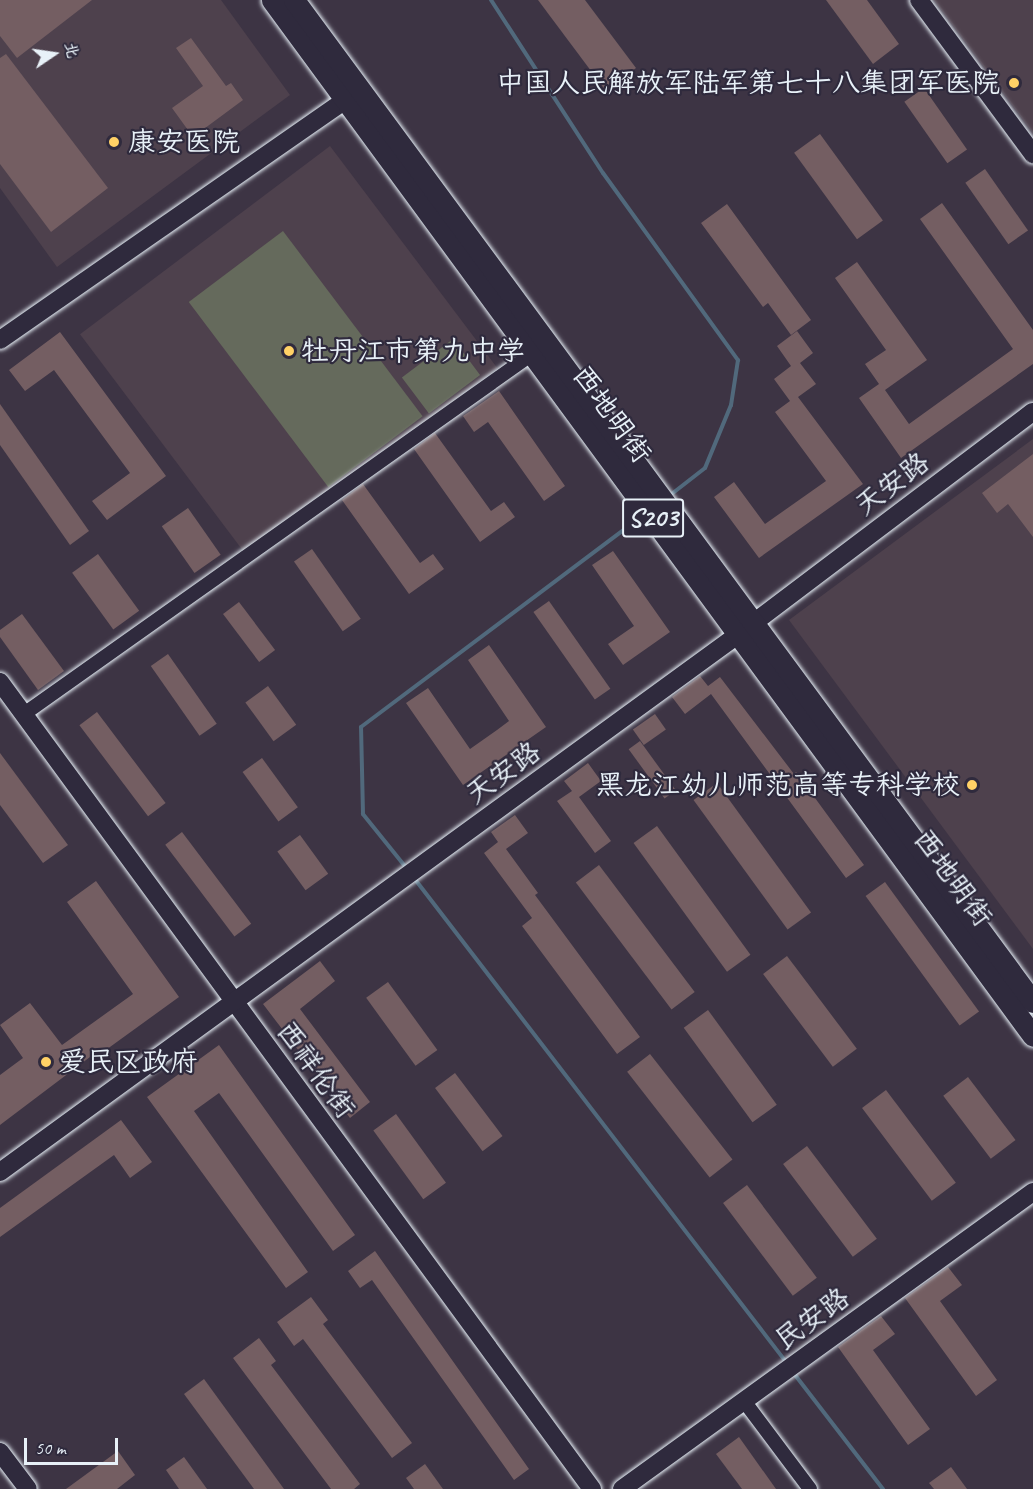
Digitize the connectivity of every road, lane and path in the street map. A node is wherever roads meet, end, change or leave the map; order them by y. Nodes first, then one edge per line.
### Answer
1 (272, 0) edge
2 (294, 0) edge
3 (919, 0) edge
4 (353, 95) junction
5 (1033, 154) edge
6 (0, 340) edge
7 (532, 354) junction
8 (1033, 412) edge
9 (746, 628) junction
10 (0, 682) edge
11 (24, 714) junction
12 (1033, 1002) edge
13 (234, 1004) junction
14 (1033, 1036) edge
15 (0, 1172) edge
16 (1033, 1192) edge
17 (744, 1401) junction
18 (0, 1452) edge
19 (28, 1489) edge
20 (592, 1489) edge
21 (622, 1489) edge
22 (810, 1489) edge

1 - 4 main road, 西地明街 / S203
2 - 4 main road, 西地明街 / S203
3 - 5 street
4 - 6 street
4 - 7 main road, 西地明街 / S203
4 - 9 main road, 西地明街 / S203
7 - 9 main road, 西地明街 / S203
7 - 11 street
8 - 9 street, 天安路
9 - 12 main road, 西地明街 / S203
9 - 13 street, 天安路
9 - 14 main road, 西地明街 / S203
10 - 11 street, 西祥伦街
11 - 13 street, 西祥伦街
13 - 15 street, 天安路
13 - 20 street, 西祥伦街
16 - 17 street, 民安路
17 - 21 street, 民安路
17 - 22 street
18 - 19 street

